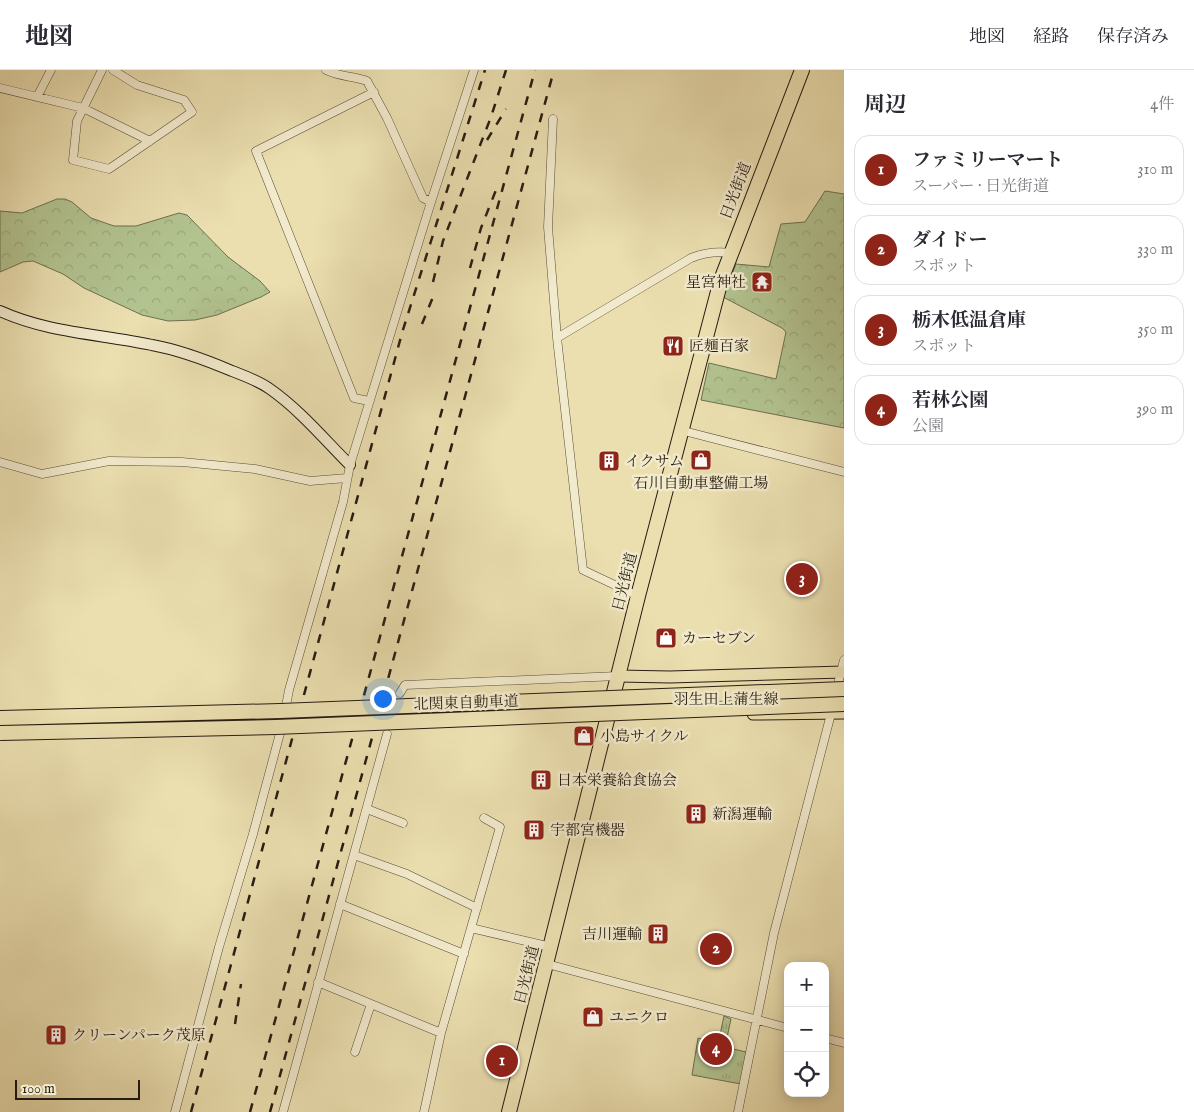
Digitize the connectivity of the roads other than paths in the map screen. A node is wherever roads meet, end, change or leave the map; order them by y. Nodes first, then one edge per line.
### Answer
1 (52, 70) edge
2 (102, 70) edge
3 (113, 70) edge
4 (326, 70) edge
5 (473, 70) edge
6 (802, 70) edge
7 (0, 88) edge
8 (374, 92) junction
9 (37, 97) junction
10 (83, 108) junction
11 (552, 119) dead end
12 (150, 141) junction
13 (431, 202) junction
14 (730, 253) junction
15 (0, 311) edge
16 (557, 338) junction
17 (370, 401) junction
18 (680, 430) junction
19 (0, 462) edge
20 (350, 465) junction
21 (844, 472) edge
22 (348, 478) junction
23 (638, 596) junction
24 (844, 660) edge
25 (842, 672) edge
26 (618, 676) junction
27 (844, 689) edge
28 (400, 693) dead end
29 (844, 704) edge
30 (844, 713) edge
31 (831, 714) junction
32 (609, 715) junction
33 (0, 718) edge
34 (280, 730) junction
35 (0, 733) edge
36 (387, 734) dead end
37 (0, 737) edge
38 (367, 809) junction
39 (484, 818) dead end
40 (403, 824) dead end
41 (354, 855) junction
42 (340, 904) junction
43 (477, 908) junction
44 (471, 928) junction
45 (551, 947) junction
46 (464, 954) junction
47 (547, 964) junction
48 (318, 982) junction
49 (371, 1004) junction
50 (756, 1019) junction
51 (784, 1027) edge
52 (441, 1033) junction
53 (829, 1039) edge
54 (844, 1043) edge
55 (355, 1052) dead end
56 (175, 1112) edge
57 (283, 1112) edge
58 (424, 1112) edge
59 (509, 1112) edge
60 (738, 1112) edge

1 - 9 street
2 - 10 street
3 - 12 street
4 - 8 street
5 - 13 street
6 - 14 highway, 日光街道
7 - 9 street
8 - 13 street
8 - 17 street
9 - 10 street
10 - 12 street
10 - 12 street
11 - 16 street
13 - 17 street
14 - 16 street
14 - 18 highway, 日光街道
15 - 20 street
16 - 23 street
17 - 20 street
18 - 21 street
18 - 23 highway, 日光街道
19 - 22 street
20 - 22 street
22 - 34 street
23 - 26 highway, 日光街道
24 - 25 street
25 - 26 main road, 羽生田上蒲生線
25 - 31 street
26 - 28 street
26 - 32 highway, 日光街道
27 - 33 highway, 北関東自動車道, bridge
29 - 35 highway, 北関東自動車道, bridge
30 - 31 main road, 羽生田上蒲生線
31 - 32 main road, 羽生田上蒲生線
31 - 50 street
32 - 45 highway, 日光街道
34 - 37 street
34 - 56 street
36 - 38 street
38 - 40 street
38 - 41 street
39 - 43 street
41 - 42 street
41 - 43 street
42 - 46 street
42 - 48 street
43 - 44 street
44 - 45 street
44 - 46 street
45 - 47 highway, 日光街道
46 - 52 street
47 - 50 street
47 - 59 highway, 日光街道
48 - 49 street
48 - 57 street
49 - 52 street
49 - 55 street
50 - 51 street
50 - 60 street
52 - 58 street
53 - 54 street

